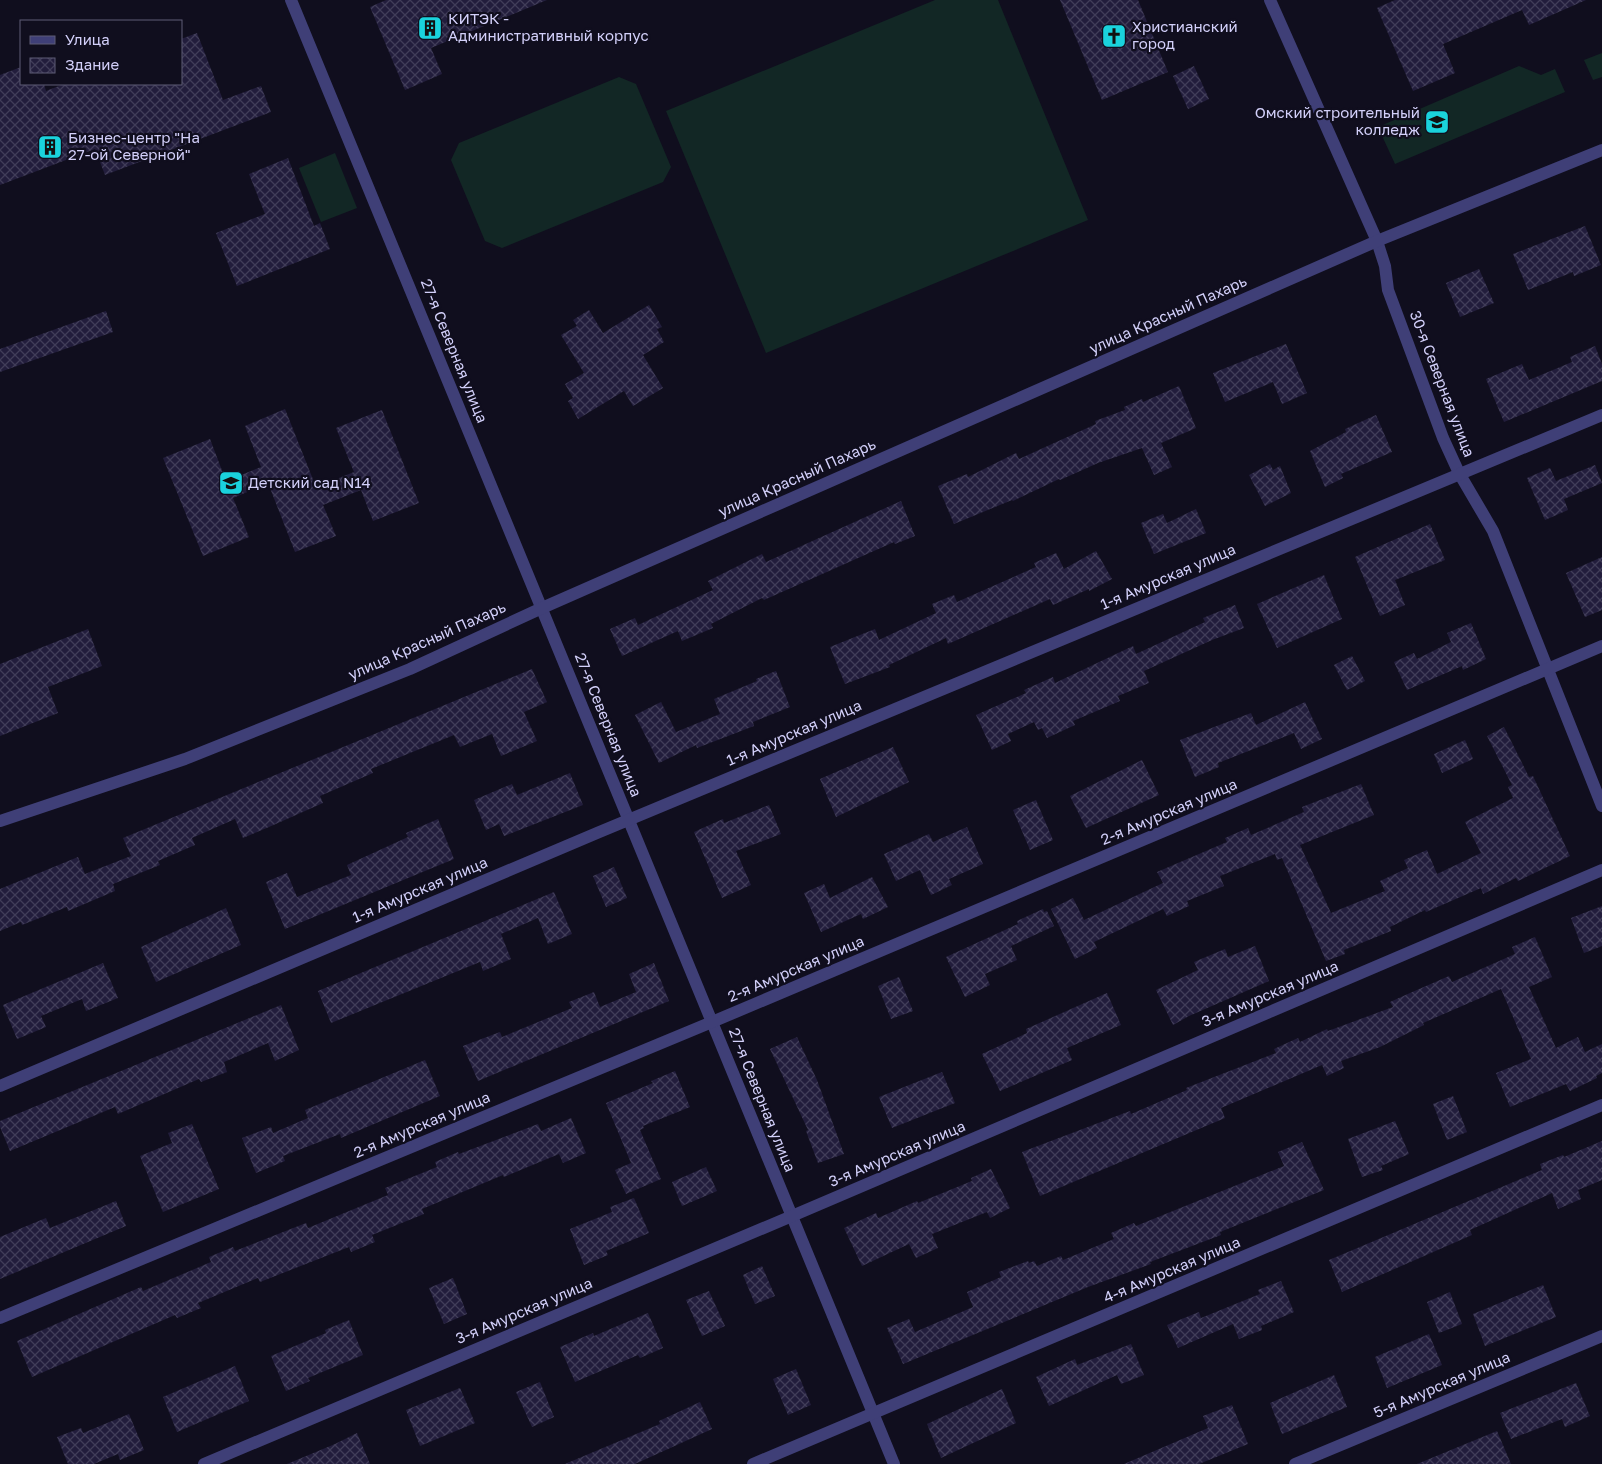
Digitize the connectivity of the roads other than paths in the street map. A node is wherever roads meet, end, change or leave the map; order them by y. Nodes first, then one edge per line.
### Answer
1 (291, 0) edge
2 (1270, 0) edge
3 (1602, 150) edge
4 (1377, 241) junction
5 (1602, 414) edge
6 (1460, 473) junction
7 (542, 608) junction
8 (1602, 646) edge
9 (1548, 669) junction
10 (1602, 806) edge
11 (629, 820) junction
12 (0, 821) edge
13 (1602, 870) edge
14 (712, 1022) junction
15 (0, 1086) edge
16 (1602, 1105) edge
17 (792, 1216) junction
18 (0, 1318) edge
19 (1602, 1336) edge
20 (873, 1414) junction
21 (204, 1464) edge
22 (754, 1464) edge
23 (894, 1464) edge
24 (1296, 1464) edge

1 - 7 street, 27-я Северная улица
2 - 4 street, 30-я Северная улица
3 - 4 street, улица Красный Пахарь
4 - 6 street, 30-я Северная улица
4 - 7 street, улица Красный Пахарь
5 - 6 street, 1-я Амурская улица
6 - 9 street, 30-я Северная улица
6 - 11 street, 1-я Амурская улица
7 - 11 street, 27-я Северная улица
7 - 12 street, улица Красный Пахарь
8 - 9 street, 2-я Амурская улица
9 - 10 street, 30-я Северная улица
9 - 14 street, 2-я Амурская улица
11 - 14 street, 27-я Северная улица
11 - 15 street, 1-я Амурская улица
13 - 17 street, 3-я Амурская улица
14 - 17 street, 27-я Северная улица
14 - 18 street, 2-я Амурская улица
16 - 20 street, 4-я Амурская улица
17 - 20 street, 27-я Северная улица
17 - 21 street, 3-я Амурская улица
19 - 24 street, 5-я Амурская улица
20 - 22 street, 4-я Амурская улица
20 - 23 street, 27-я Северная улица

